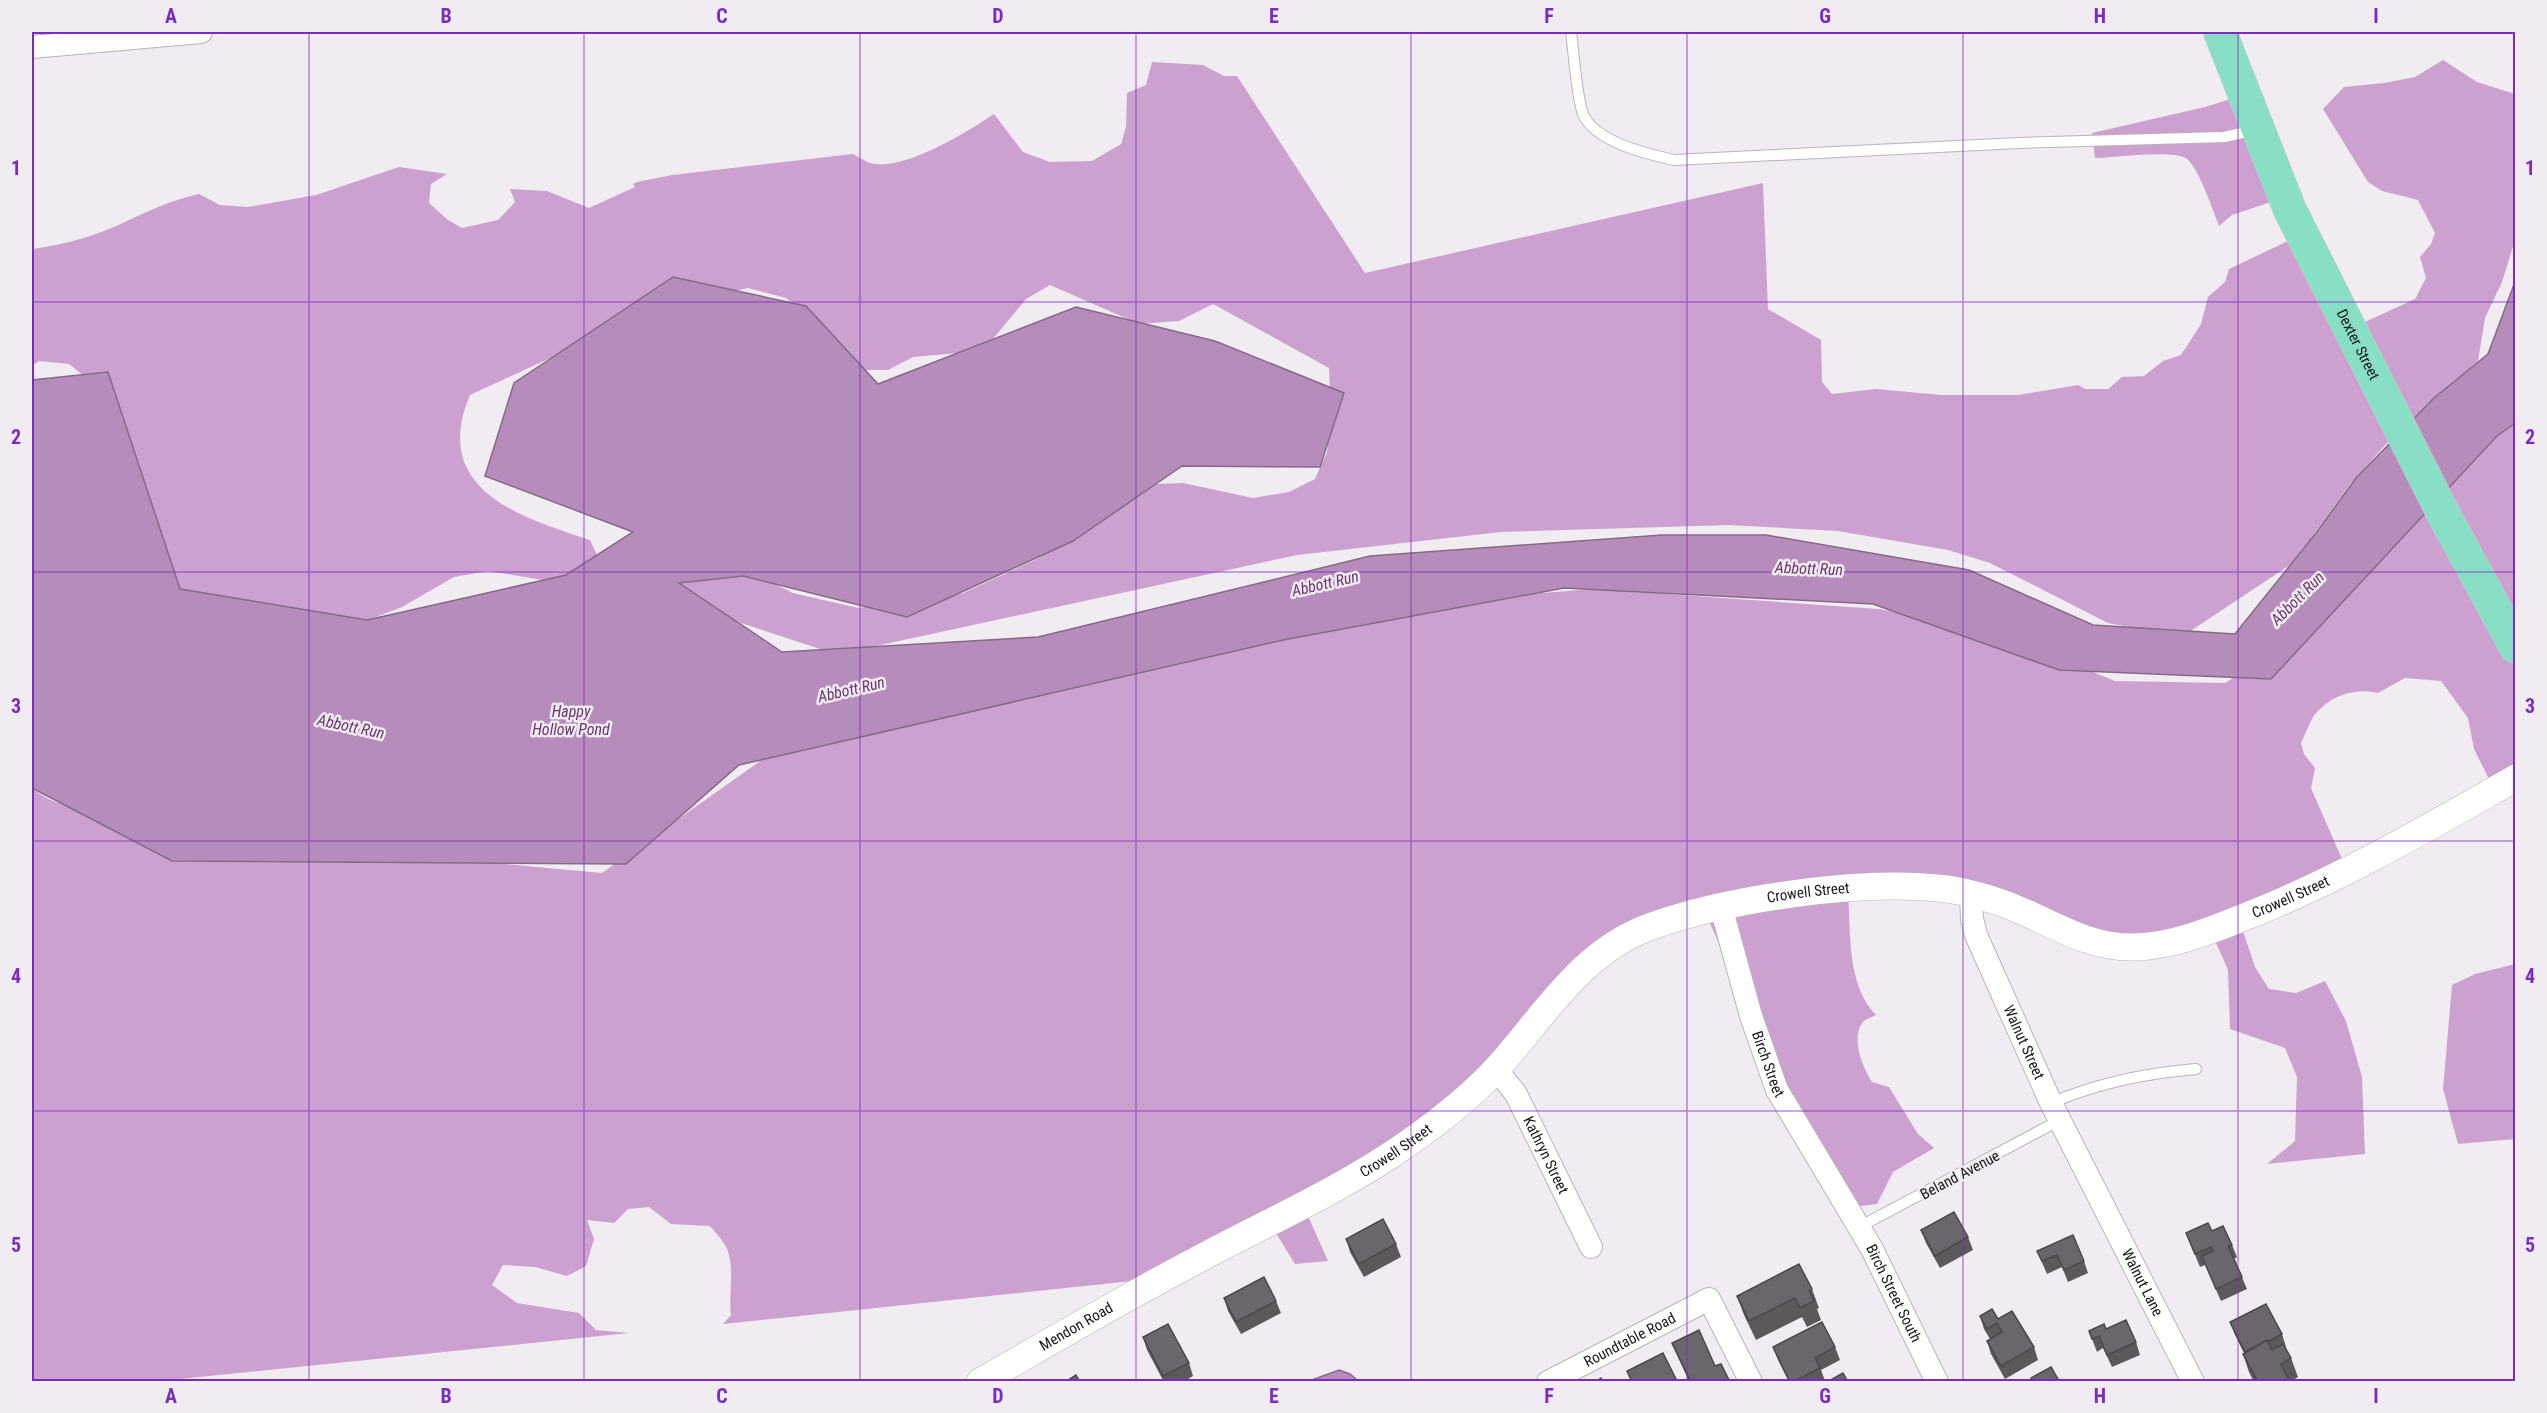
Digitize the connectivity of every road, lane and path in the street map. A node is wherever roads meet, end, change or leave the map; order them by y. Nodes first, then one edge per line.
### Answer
1 (201, 32) edge
2 (1571, 32) edge
3 (2220, 32) edge
4 (32, 47) edge
5 (2259, 129) junction
6 (2516, 647) edge
7 (2516, 778) edge
8 (1971, 894) junction
9 (1721, 907) junction
10 (1496, 1069) junction
11 (2196, 1069) dead end
12 (2056, 1112) junction
13 (2091, 1184) joint
14 (1847, 1208) joint
15 (1859, 1227) junction
16 (1591, 1247) dead end
17 (1172, 1272) joint
18 (980, 1382) edge
19 (1548, 1382) edge
20 (1751, 1382) edge
21 (1937, 1382) edge
22 (2193, 1382) edge

1 - 4 street
2 - 5 lane
3 - 5 main road, Dexter Street
5 - 6 main road, Dexter Street
7 - 8 street, Crowell Street
8 - 9 street, Crowell Street
8 - 12 street, Walnut Street
9 - 10 street, Crowell Street
9 - 14 street, Birch Street
10 - 16 street, Kathryn Street
10 - 17 street, Crowell Street
11 - 12 lane, Beland Avenue
12 - 13 street, Walnut Street
12 - 15 lane, Beland Avenue
13 - 22 street, Walnut Lane
14 - 15 street, Birch Street South
15 - 21 street, Birch Street South
17 - 18 street, Mendon Road
19 - 20 street, Roundtable Road

